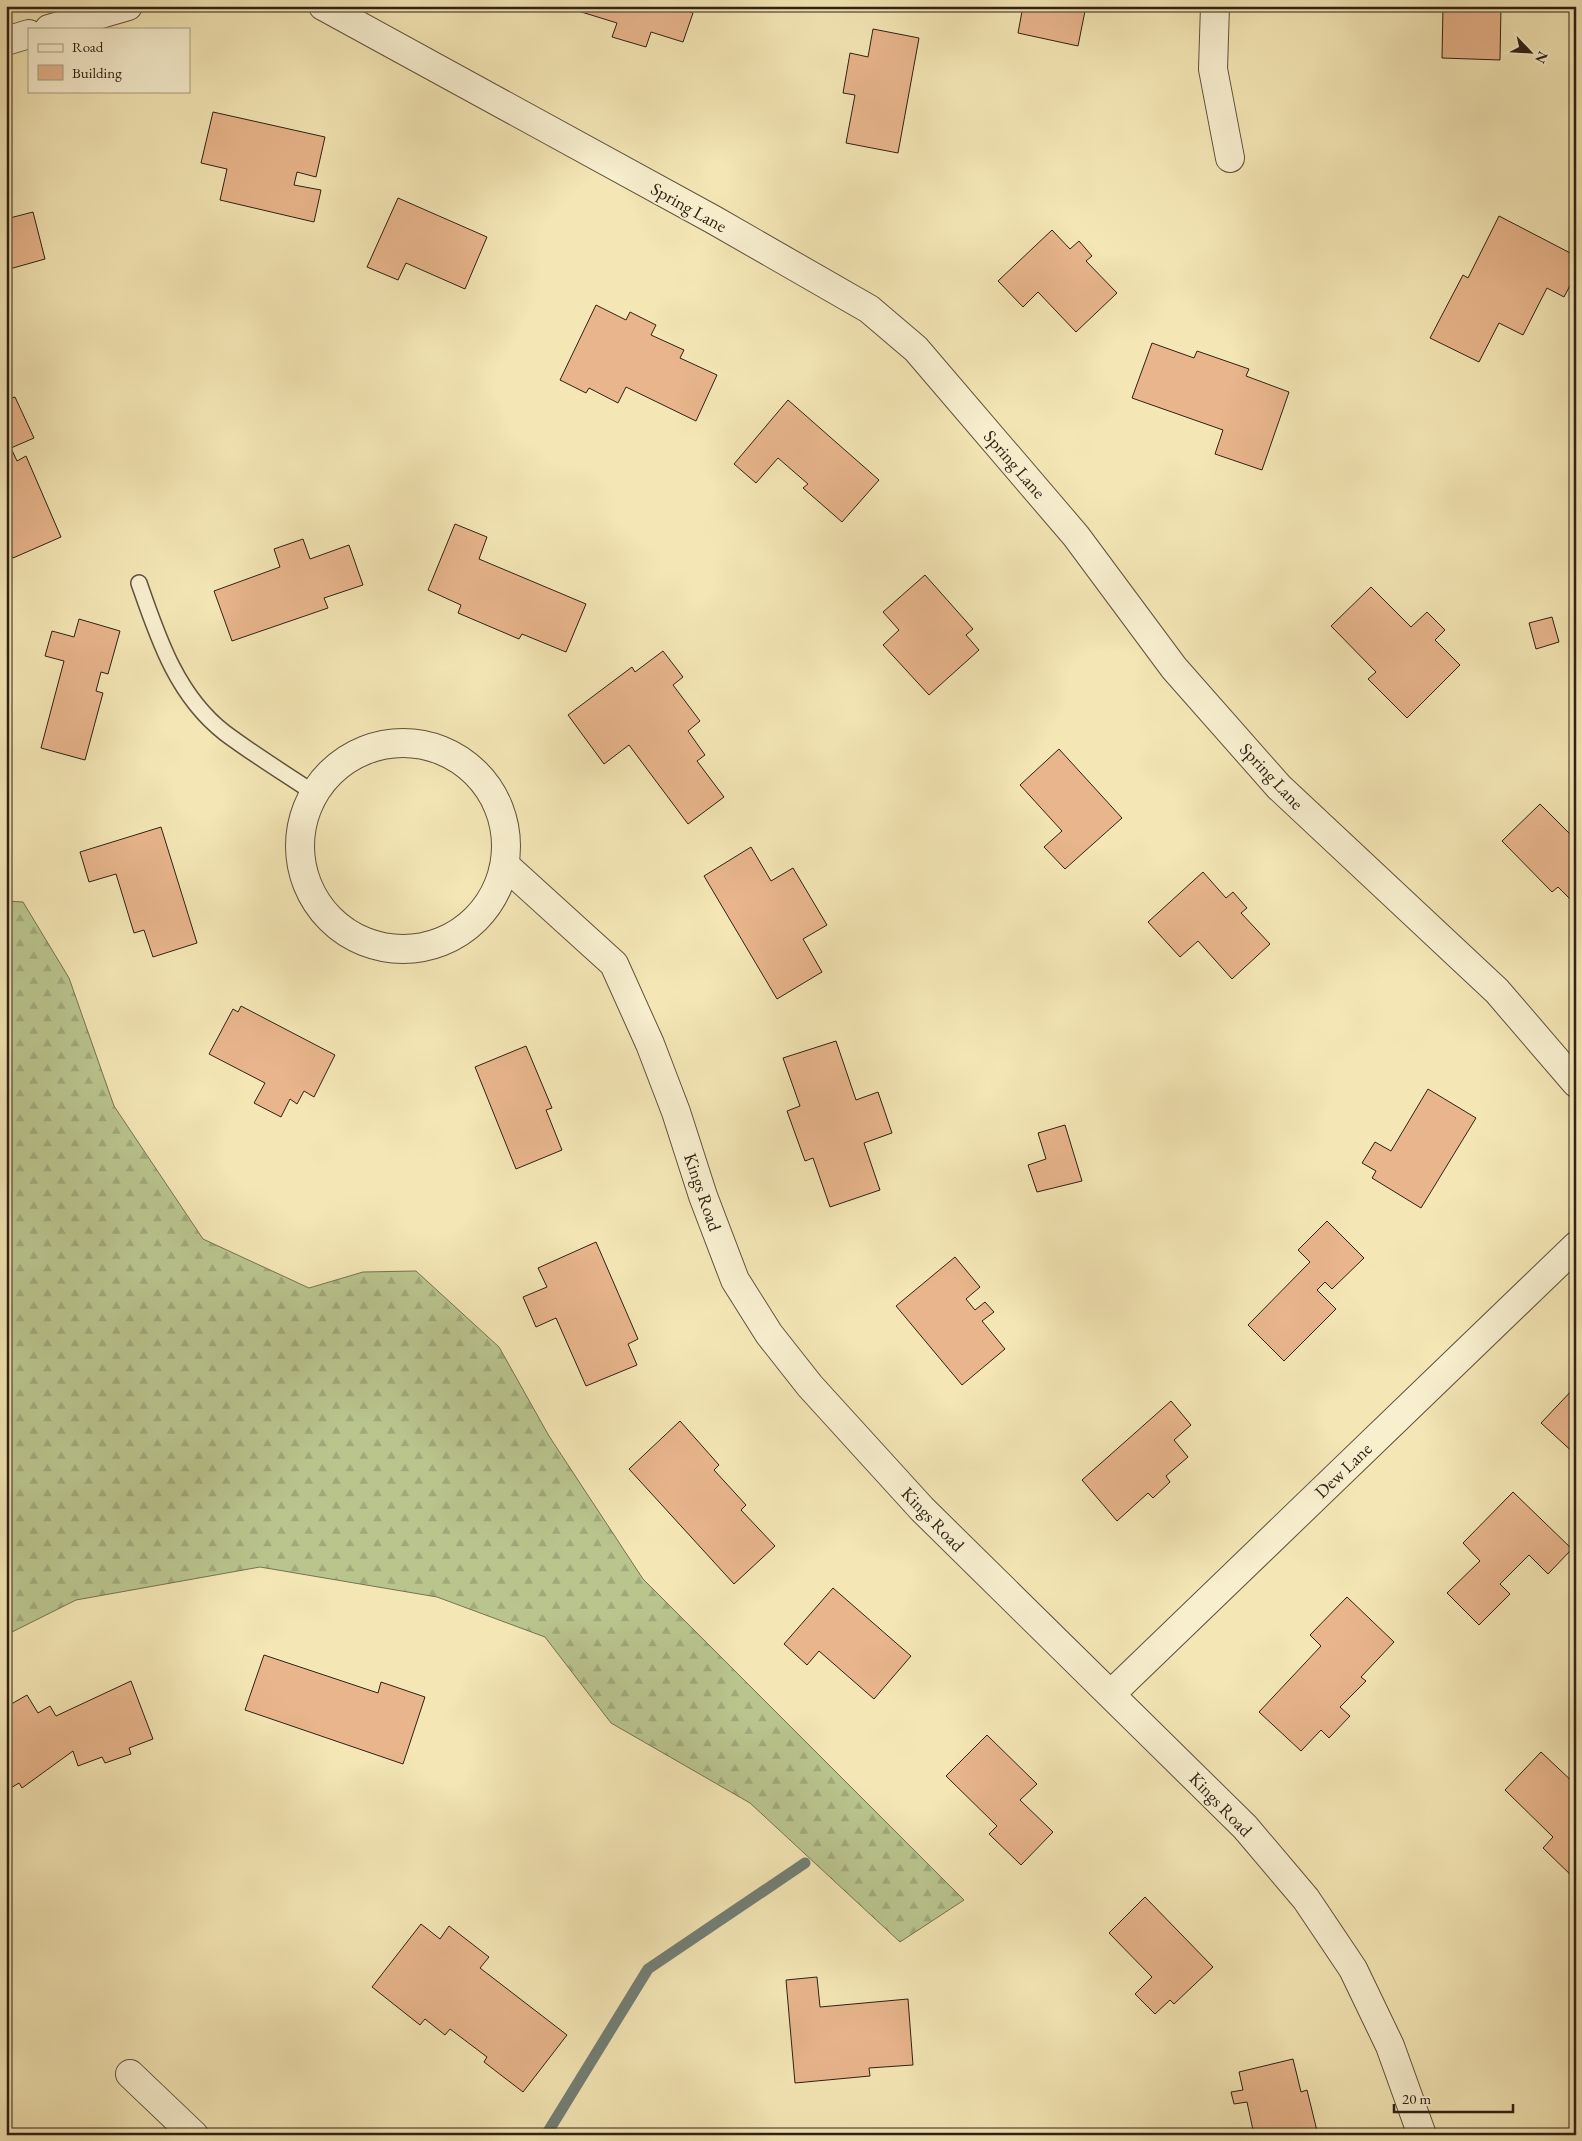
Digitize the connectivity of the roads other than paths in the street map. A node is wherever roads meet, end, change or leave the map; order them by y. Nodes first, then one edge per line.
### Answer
1 (128, 6) edge
2 (323, 6) edge
3 (1215, 6) edge
4 (51, 28) edge
5 (28, 34) edge
6 (6, 41) edge
7 (1230, 158) dead end
8 (139, 583) dead end
9 (314, 793) junction
10 (506, 865) junction
11 (1576, 1084) edge
12 (1576, 1246) edge
13 (1111, 1694) junction
14 (130, 2074) dead end
15 (194, 2135) edge
16 (1422, 2135) edge

1 - 4 street
2 - 11 street, Spring Lane
3 - 7 street
5 - 6 street
8 - 9 lane
9 - 10 street
9 - 10 street
10 - 13 street, Kings Road
12 - 13 street, Dew Lane
13 - 16 street, Kings Road
14 - 15 street

